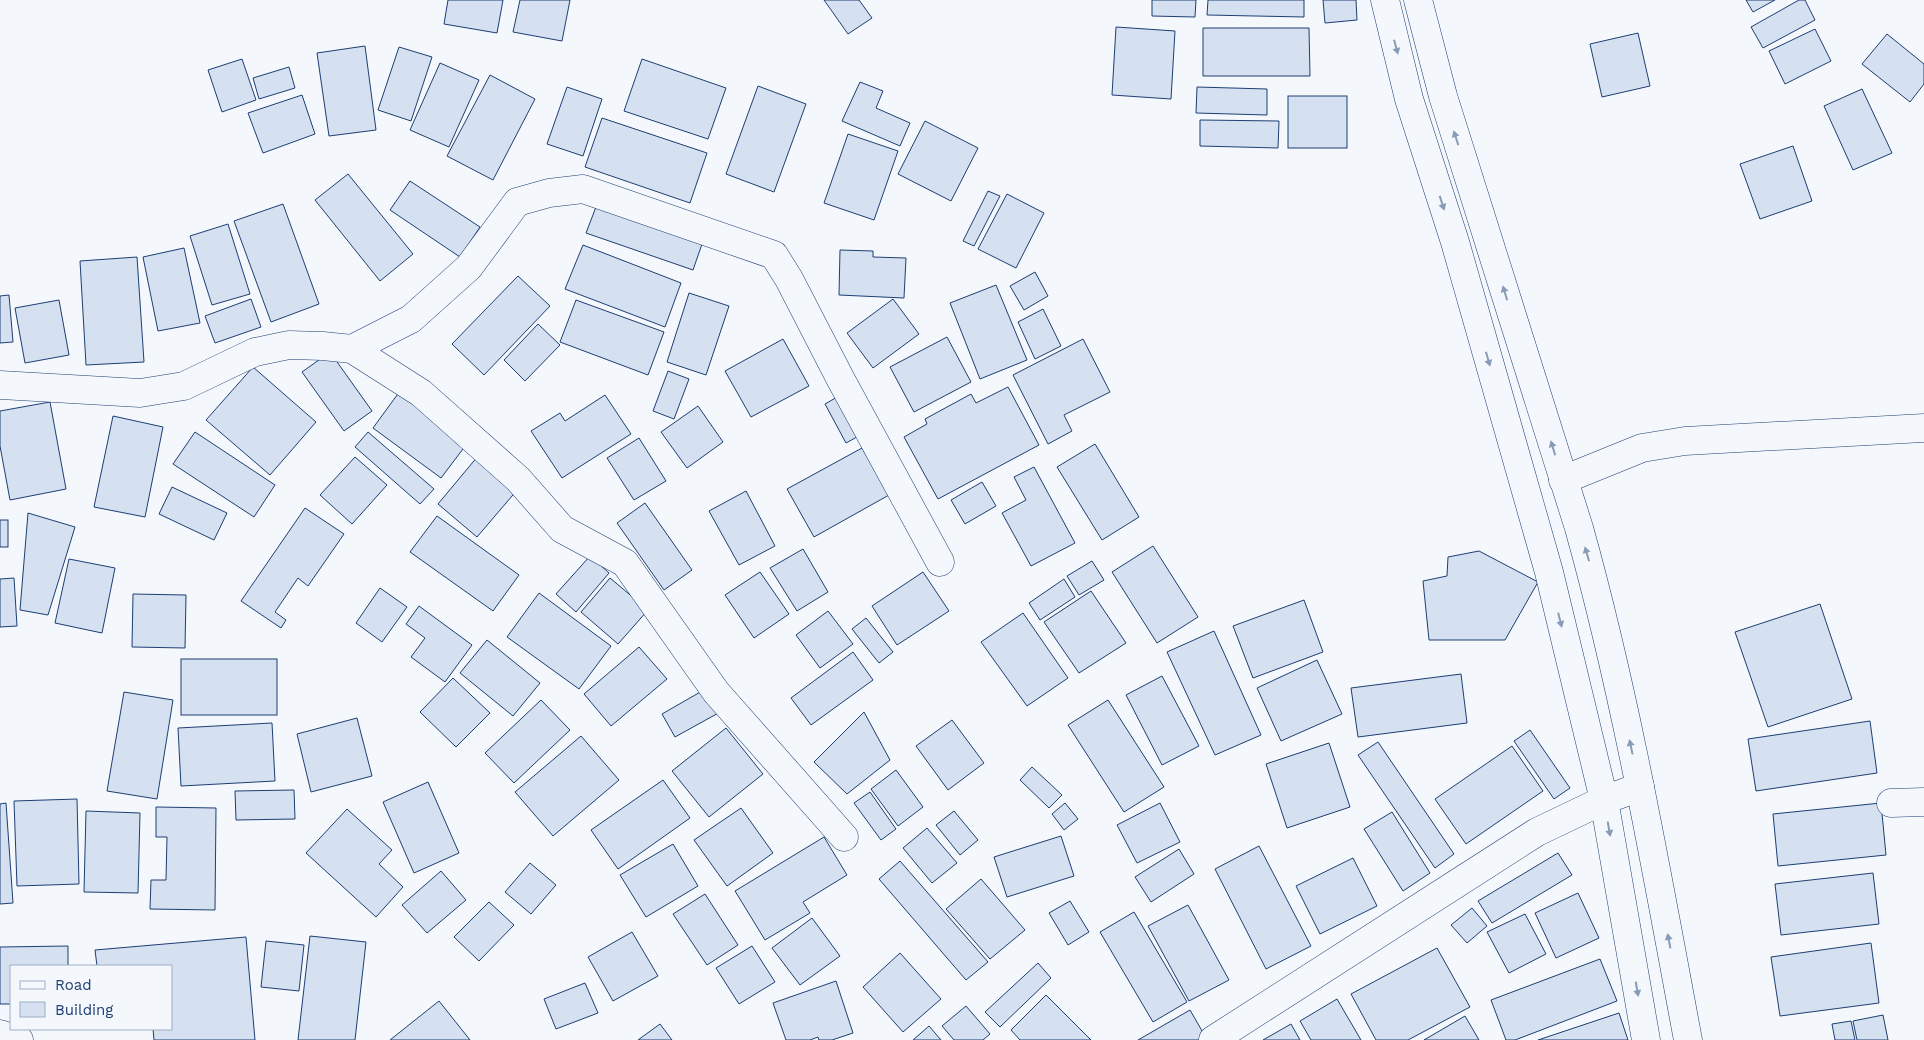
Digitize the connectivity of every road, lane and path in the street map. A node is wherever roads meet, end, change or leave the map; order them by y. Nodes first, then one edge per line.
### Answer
1 (1384, 0) edge
2 (1418, 0) edge
3 (352, 349) junction
4 (0, 385) edge
5 (1924, 428) edge
6 (1563, 480) junction
7 (940, 562) dead end
8 (1640, 787) junction
9 (1604, 800) junction
10 (1924, 802) edge
11 (1891, 803) dead end
12 (844, 837) dead end
13 (0, 1034) edge
14 (19, 1040) edge
15 (1213, 1040) edge
16 (1646, 1040) edge
17 (1688, 1040) edge

1 -> 9 street
6 -> 2 street
3 - 4 street
3 - 7 street
3 - 12 street
5 - 6 street
8 -> 6 street
8 - 9 street
17 -> 8 street
9 - 15 street
9 -> 16 street
10 - 11 street
13 - 14 street

